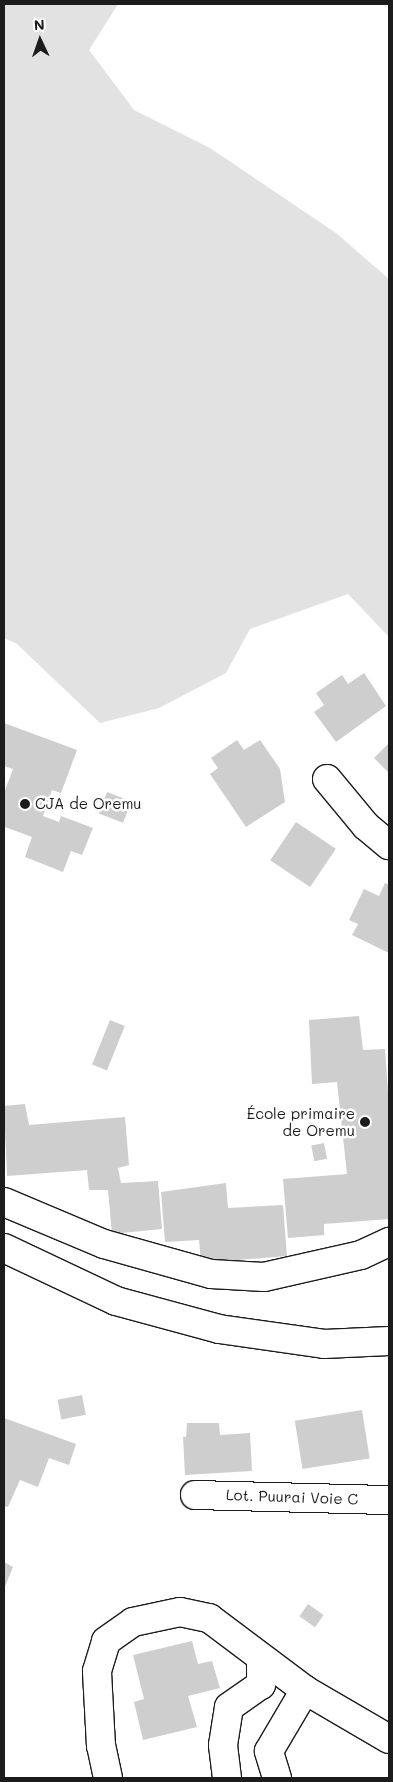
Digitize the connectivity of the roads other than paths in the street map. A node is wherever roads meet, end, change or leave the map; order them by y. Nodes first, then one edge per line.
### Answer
1 (327, 780) dead end
2 (389, 845) edge
3 (4, 1202) edge
4 (389, 1242) edge
5 (4, 1248) edge
6 (389, 1341) edge
7 (195, 1494) dead end
8 (389, 1500) edge
9 (261, 1659) junction
10 (305, 1690) junction
11 (389, 1739) edge
12 (108, 1778) edge
13 (228, 1778) edge
14 (277, 1778) edge

1 - 2 street
3 - 4 street
5 - 6 street
7 - 8 street, Lot. Puurai Voie C
9 - 10 street
9 - 12 street
9 - 13 street
10 - 11 street
10 - 14 street

